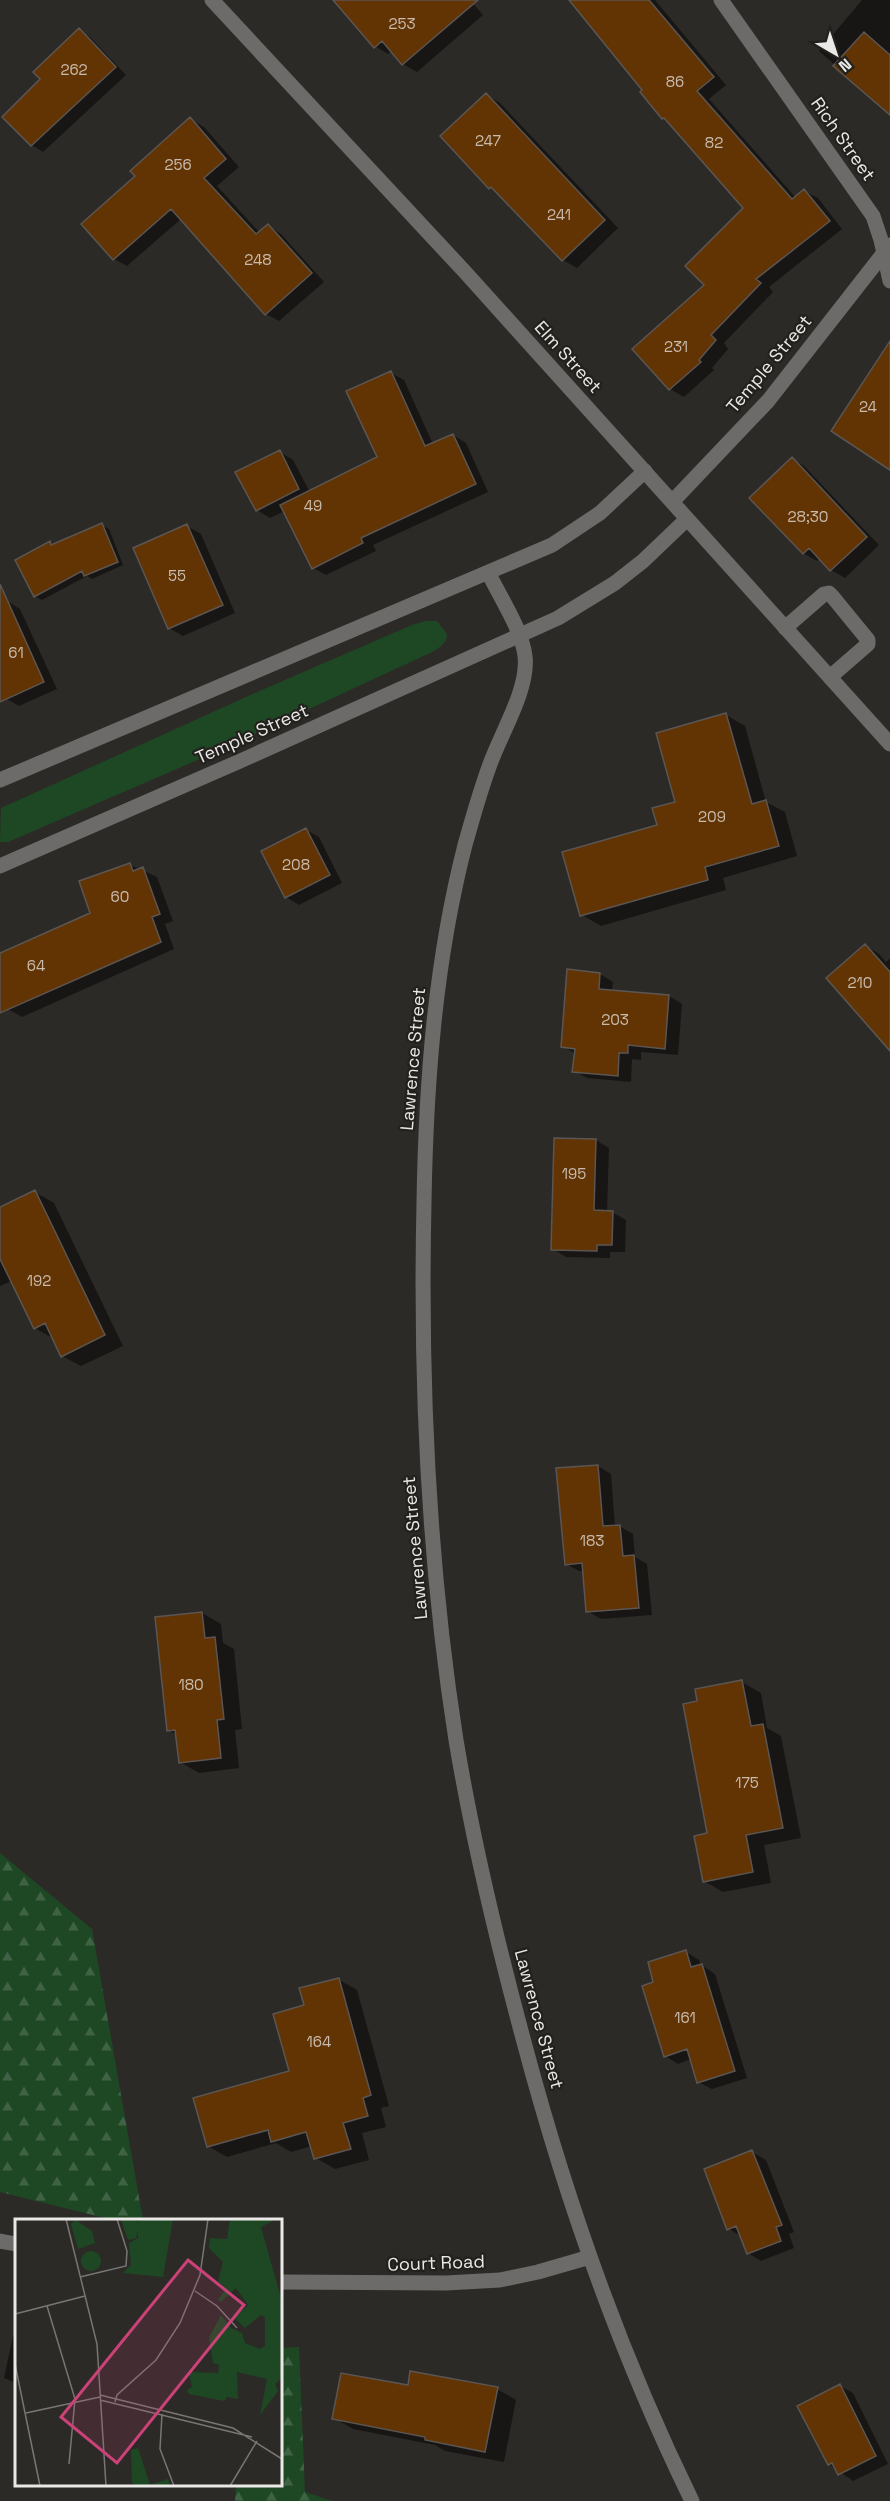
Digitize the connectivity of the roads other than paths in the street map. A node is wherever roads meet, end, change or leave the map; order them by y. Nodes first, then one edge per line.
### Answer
1 (212, 0) edge
2 (721, 0) edge
3 (887, 249) edge
4 (890, 280) edge
5 (645, 471) junction
6 (672, 502) junction
7 (687, 519) junction
8 (489, 574) junction
9 (785, 628) junction
10 (518, 635) junction
11 (830, 677) junction
12 (890, 744) edge
13 (0, 780) edge
14 (0, 866) edge
15 (0, 2241) edge
16 (15, 2244) edge
17 (590, 2257) junction
18 (282, 2282) edge
19 (692, 2501) edge

1 - 5 street, Elm Street
2 - 3 street, Rich Street
3 - 4 street, Rich Street
3 - 6 street, Temple Street
5 - 6 street, Elm Street
5 - 8 street
6 - 7 street, Elm Street
7 - 9 street, Elm Street
7 - 10 street, Temple Street
8 - 10 street, Lawrence Street
8 - 13 street
9 - 11 street, Elm Street
9 - 11 street
10 - 14 street, Temple Street
10 - 17 street, Lawrence Street
11 - 12 street, Elm Street
15 - 16 street
17 - 18 street, Court Road
17 - 19 street, Lawrence Street

